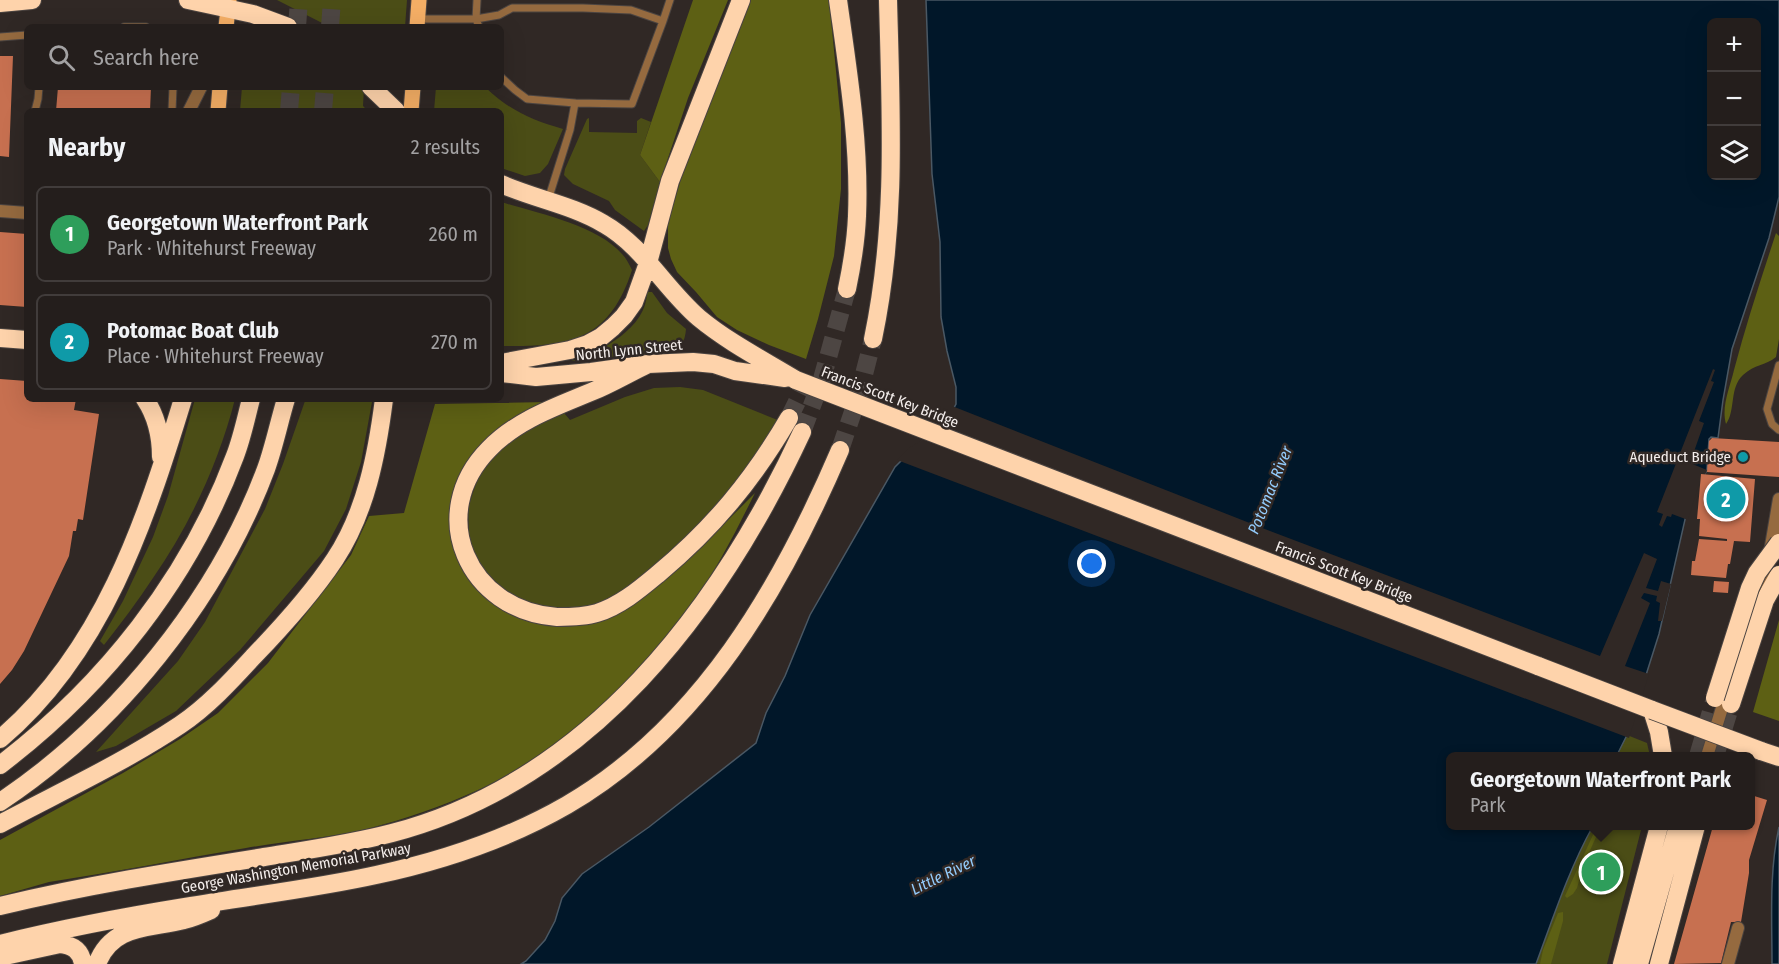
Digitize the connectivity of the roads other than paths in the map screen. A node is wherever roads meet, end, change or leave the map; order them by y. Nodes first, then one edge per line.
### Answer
1 (32, 0) edge
2 (188, 0) edge
3 (419, 0) edge
4 (477, 0) edge
5 (670, 0) edge
6 (741, 0) edge
7 (838, 0) edge
8 (888, 0) edge
9 (0, 3) edge
10 (229, 4) edge
11 (476, 19) junction
12 (663, 21) junction
13 (418, 23) edge
14 (226, 24) edge
15 (281, 24) edge
16 (477, 24) edge
17 (24, 35) edge
18 (0, 37) edge
19 (504, 80) edge
20 (39, 90) edge
21 (173, 90) edge
22 (200, 90) edge
23 (220, 90) edge
24 (374, 90) edge
25 (413, 90) edge
26 (38, 99) junction
27 (575, 103) junction
28 (36, 108) edge
29 (40, 108) edge
30 (172, 108) edge
31 (190, 108) edge
32 (218, 108) edge
33 (393, 108) edge
34 (411, 108) edge
35 (504, 185) edge
36 (548, 200) junction
37 (0, 211) edge
38 (24, 213) edge
39 (648, 263) junction
40 (847, 290) tunnel mouth
41 (0, 338) edge
42 (873, 339) tunnel mouth
43 (24, 340) edge
44 (504, 362) edge
45 (648, 364) junction
46 (1779, 365) edge
47 (504, 373) edge
48 (796, 380) junction
49 (147, 402) edge
50 (182, 402) edge
51 (250, 402) edge
52 (285, 402) edge
53 (384, 402) edge
54 (1779, 430) edge
55 (840, 450) tunnel mouth
56 (161, 468) junction
57 (1779, 499) edge
58 (1779, 543) edge
59 (1779, 575) edge
60 (1652, 710) junction
61 (0, 739) edge
62 (1662, 752) edge
63 (1708, 752) edge
64 (1779, 758) edge
65 (0, 765) edge
66 (0, 802) edge
67 (0, 824) edge
68 (1658, 830) edge
69 (1677, 830) edge
70 (1685, 830) edge
71 (1695, 830) edge
72 (243, 898) junction
73 (0, 906) edge
74 (1738, 928) dead end
75 (0, 944) edge
76 (0, 957) edge
77 (83, 964) edge
78 (97, 964) edge
79 (1622, 964) edge
80 (1639, 964) edge
81 (1647, 964) edge
82 (1659, 964) edge
83 (1728, 964) edge

1 - 9 highway
2 - 10 highway
3 - 13 main road
4 - 11 lane
5 - 12 lane
6 - 39 highway
7 - 40 highway
8 - 42 highway
10 - 14 main road
10 - 15 highway
11 - 12 lane
11 - 13 lane
11 - 16 lane
12 - 27 lane
17 - 18 lane
19 - 27 lane
20 - 26 lane
21 - 30 lane
22 - 31 street
23 - 32 main road
24 - 33 highway
25 - 34 main road
26 - 28 lane
26 - 29 lane
27 - 36 lane
35 - 36 highway
36 - 39 highway
37 - 38 street
39 - 44 highway
39 - 48 highway
41 - 43 highway
45 - 47 highway, North Lynn Street
45 - 48 highway, North Lynn Street
45 - 73 highway, George Washington Memorial Parkway
46 - 54 lane
48 - 60 highway, Francis Scott Key Bridge, bridge
49 - 56 highway
50 - 56 highway
51 - 65 highway
52 - 66 highway
53 - 67 highway
55 - 72 highway, George Washington Memorial Parkway
56 - 61 highway
57 - 63 street
58 - 59 highway, bridge
60 - 62 highway
60 - 64 highway, Francis Scott Key Bridge, bridge
68 - 79 highway
69 - 80 highway
70 - 81 street
71 - 82 highway
72 - 75 highway, George Washington Memorial Parkway
72 - 78 highway
74 - 83 street
76 - 77 highway

